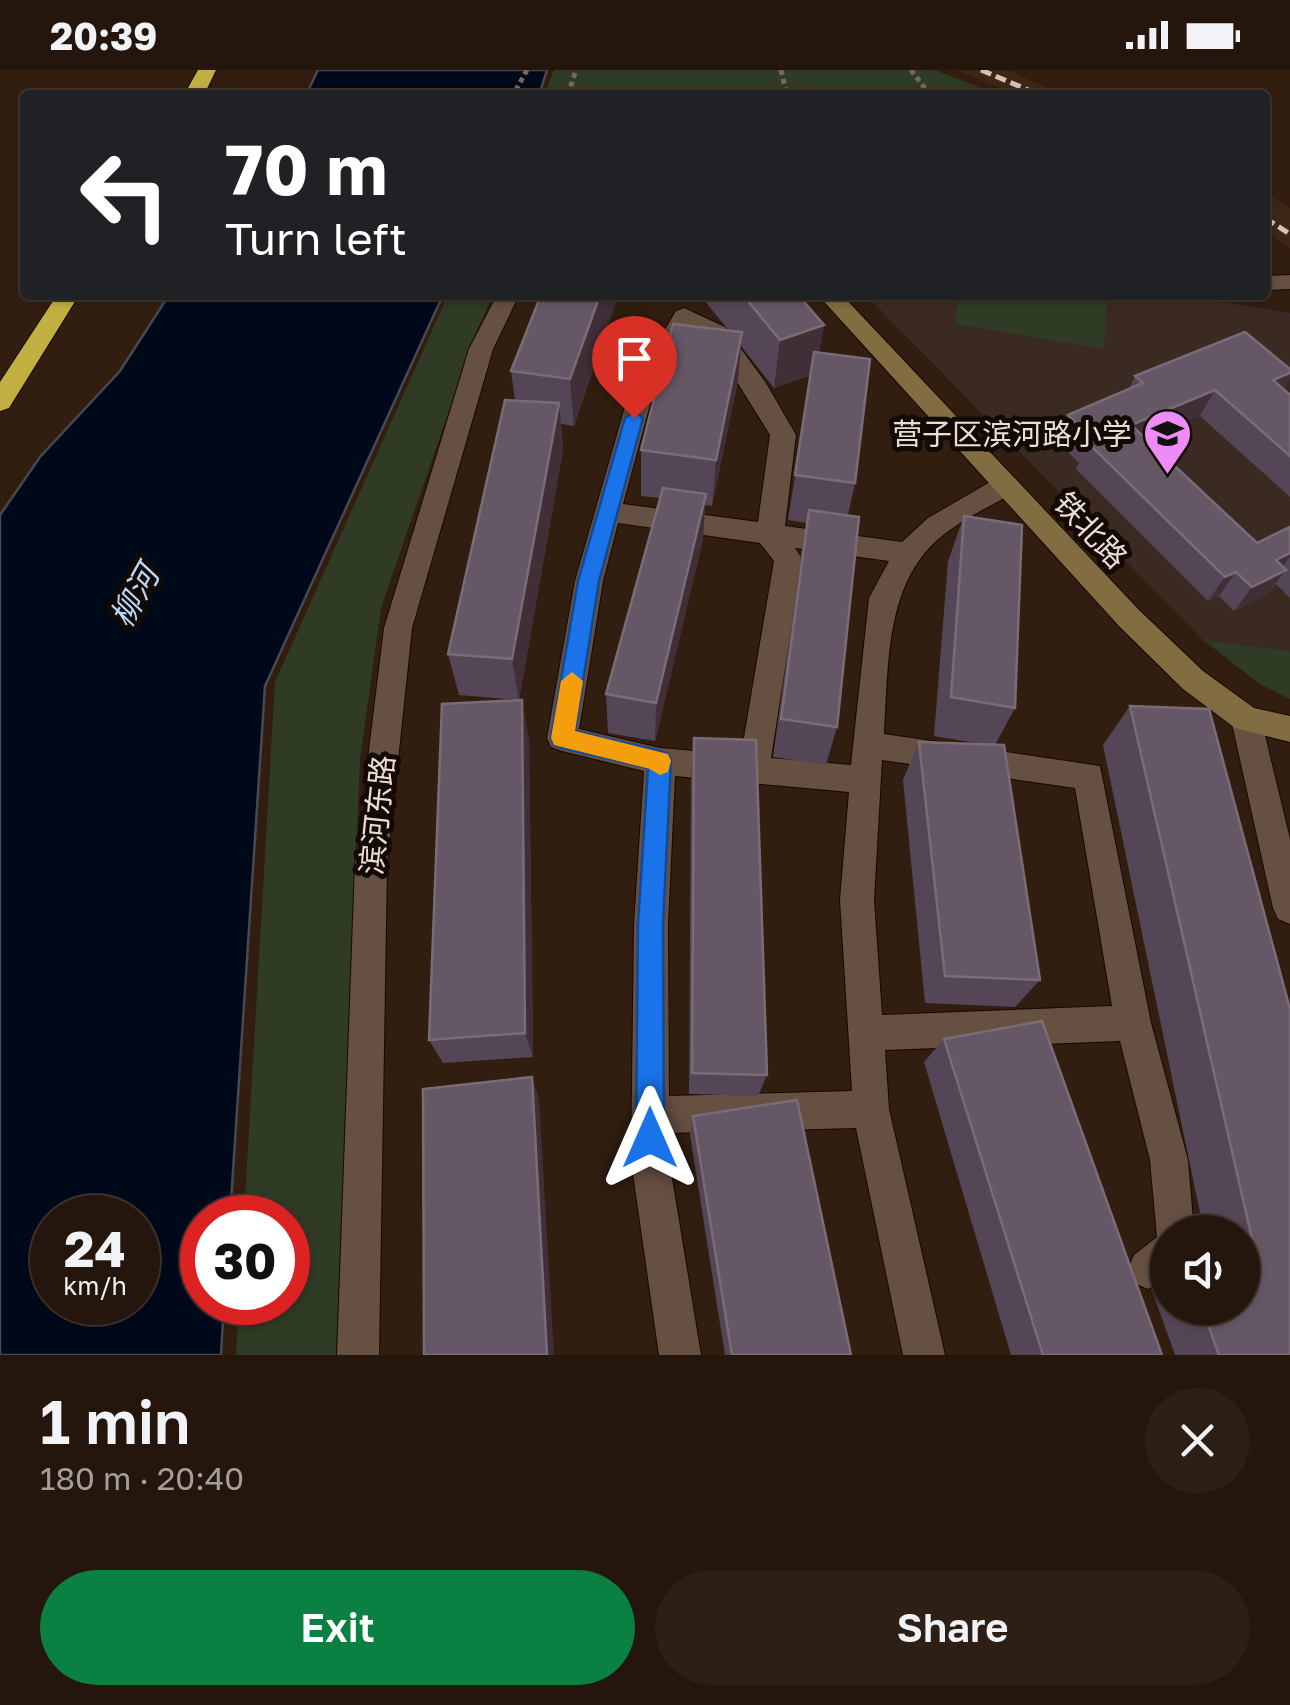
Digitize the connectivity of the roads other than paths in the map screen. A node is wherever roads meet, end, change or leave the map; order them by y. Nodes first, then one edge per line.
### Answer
1 (65, 300) edge
2 (506, 300) edge
3 (834, 300) edge
4 (0, 402) edge
5 (1006, 485) junction
6 (608, 512) junction
7 (770, 536) junction
8 (907, 553) junction
9 (1246, 719) junction
10 (1290, 729) edge
11 (868, 744) junction
12 (660, 761) junction
13 (754, 770) junction
14 (866, 780) junction
15 (1288, 895) edge
16 (1133, 1023) junction
17 (866, 1033) junction
18 (872, 1109) junction
19 (650, 1115) junction
20 (1174, 1215) edge
21 (358, 1355) edge
22 (680, 1355) edge
23 (924, 1355) edge

1 - 4 highway
2 - 21 street, 滨河东路
3 - 5 street, 铁北路
5 - 8 street
5 - 9 street, 铁北路
6 - 7 street
6 - 7 street
6 - 12 street
7 - 8 street
7 - 13 street
8 - 11 street
9 - 10 street, 铁北路
9 - 15 street
11 - 14 street
11 - 16 street
12 - 13 street
12 - 19 street
13 - 14 street
14 - 17 street
16 - 17 street
16 - 20 street
17 - 18 street
18 - 19 street
18 - 23 street
19 - 22 street

